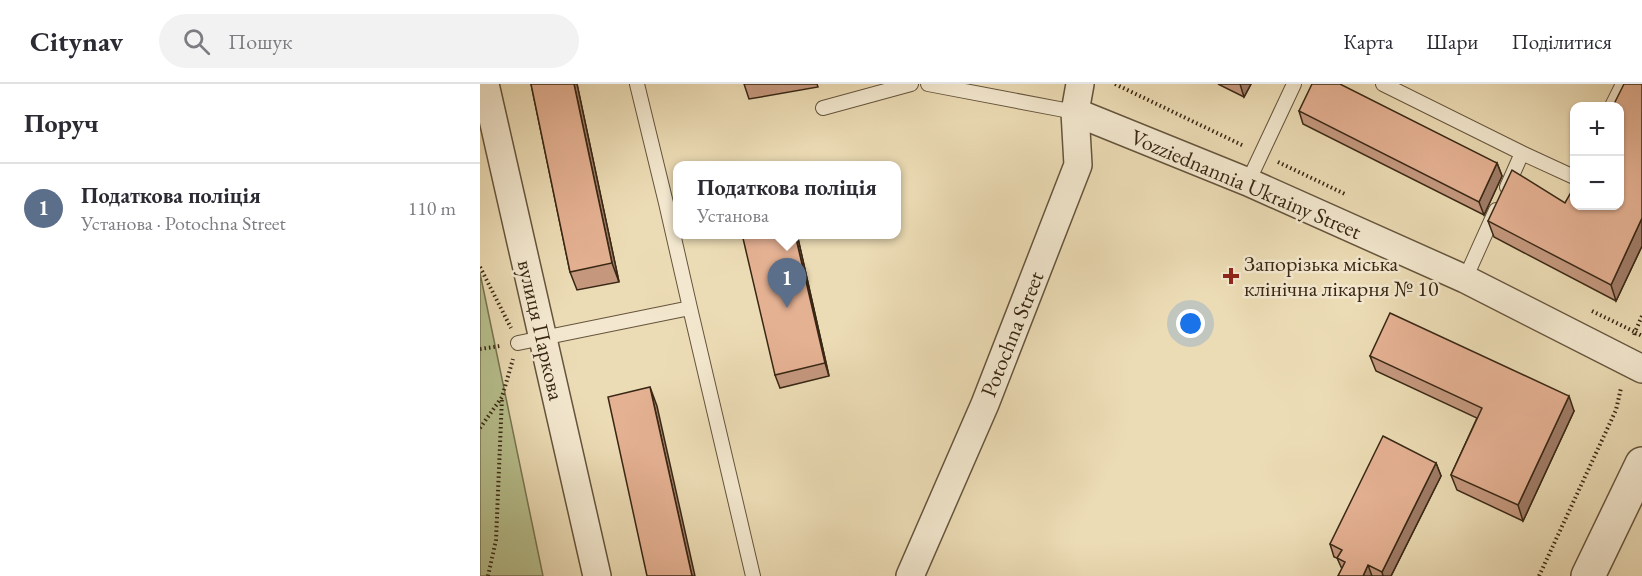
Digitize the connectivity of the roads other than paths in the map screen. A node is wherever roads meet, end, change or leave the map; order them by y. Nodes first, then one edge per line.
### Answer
1 (485, 84) edge
2 (637, 84) edge
3 (911, 84) edge
4 (928, 84) edge
5 (1080, 84) edge
6 (1294, 84) edge
7 (1383, 84) edge
8 (1623, 84) edge
9 (1614, 102) edge
10 (823, 108) dead end
11 (1075, 112) junction
12 (1522, 153) junction
13 (1570, 175) edge
14 (1248, 182) junction
15 (673, 236) edge
16 (674, 239) edge
17 (1465, 279) junction
18 (690, 308) junction
19 (530, 340) junction
20 (1635, 365) edge
21 (1642, 464) edge
22 (597, 576) edge
23 (753, 576) edge
24 (910, 576) edge
25 (1588, 576) edge

1 - 19 street, вулиця Паркова
2 - 15 lane
3 - 10 lane
4 - 11 lane
5 - 11 street, Potochna Street
6 - 14 lane
7 - 12 lane
8 - 9 lane
11 - 14 street, Vozziednannia Ukrainy Street
11 - 24 street, Potochna Street
12 - 13 lane
12 - 17 lane
14 - 17 street, Vozziednannia Ukrainy Street
16 - 18 lane
17 - 20 street, Vozziednannia Ukrainy Street
18 - 19 lane
18 - 23 lane
19 - 22 street, вулиця Паркова
21 - 25 street

